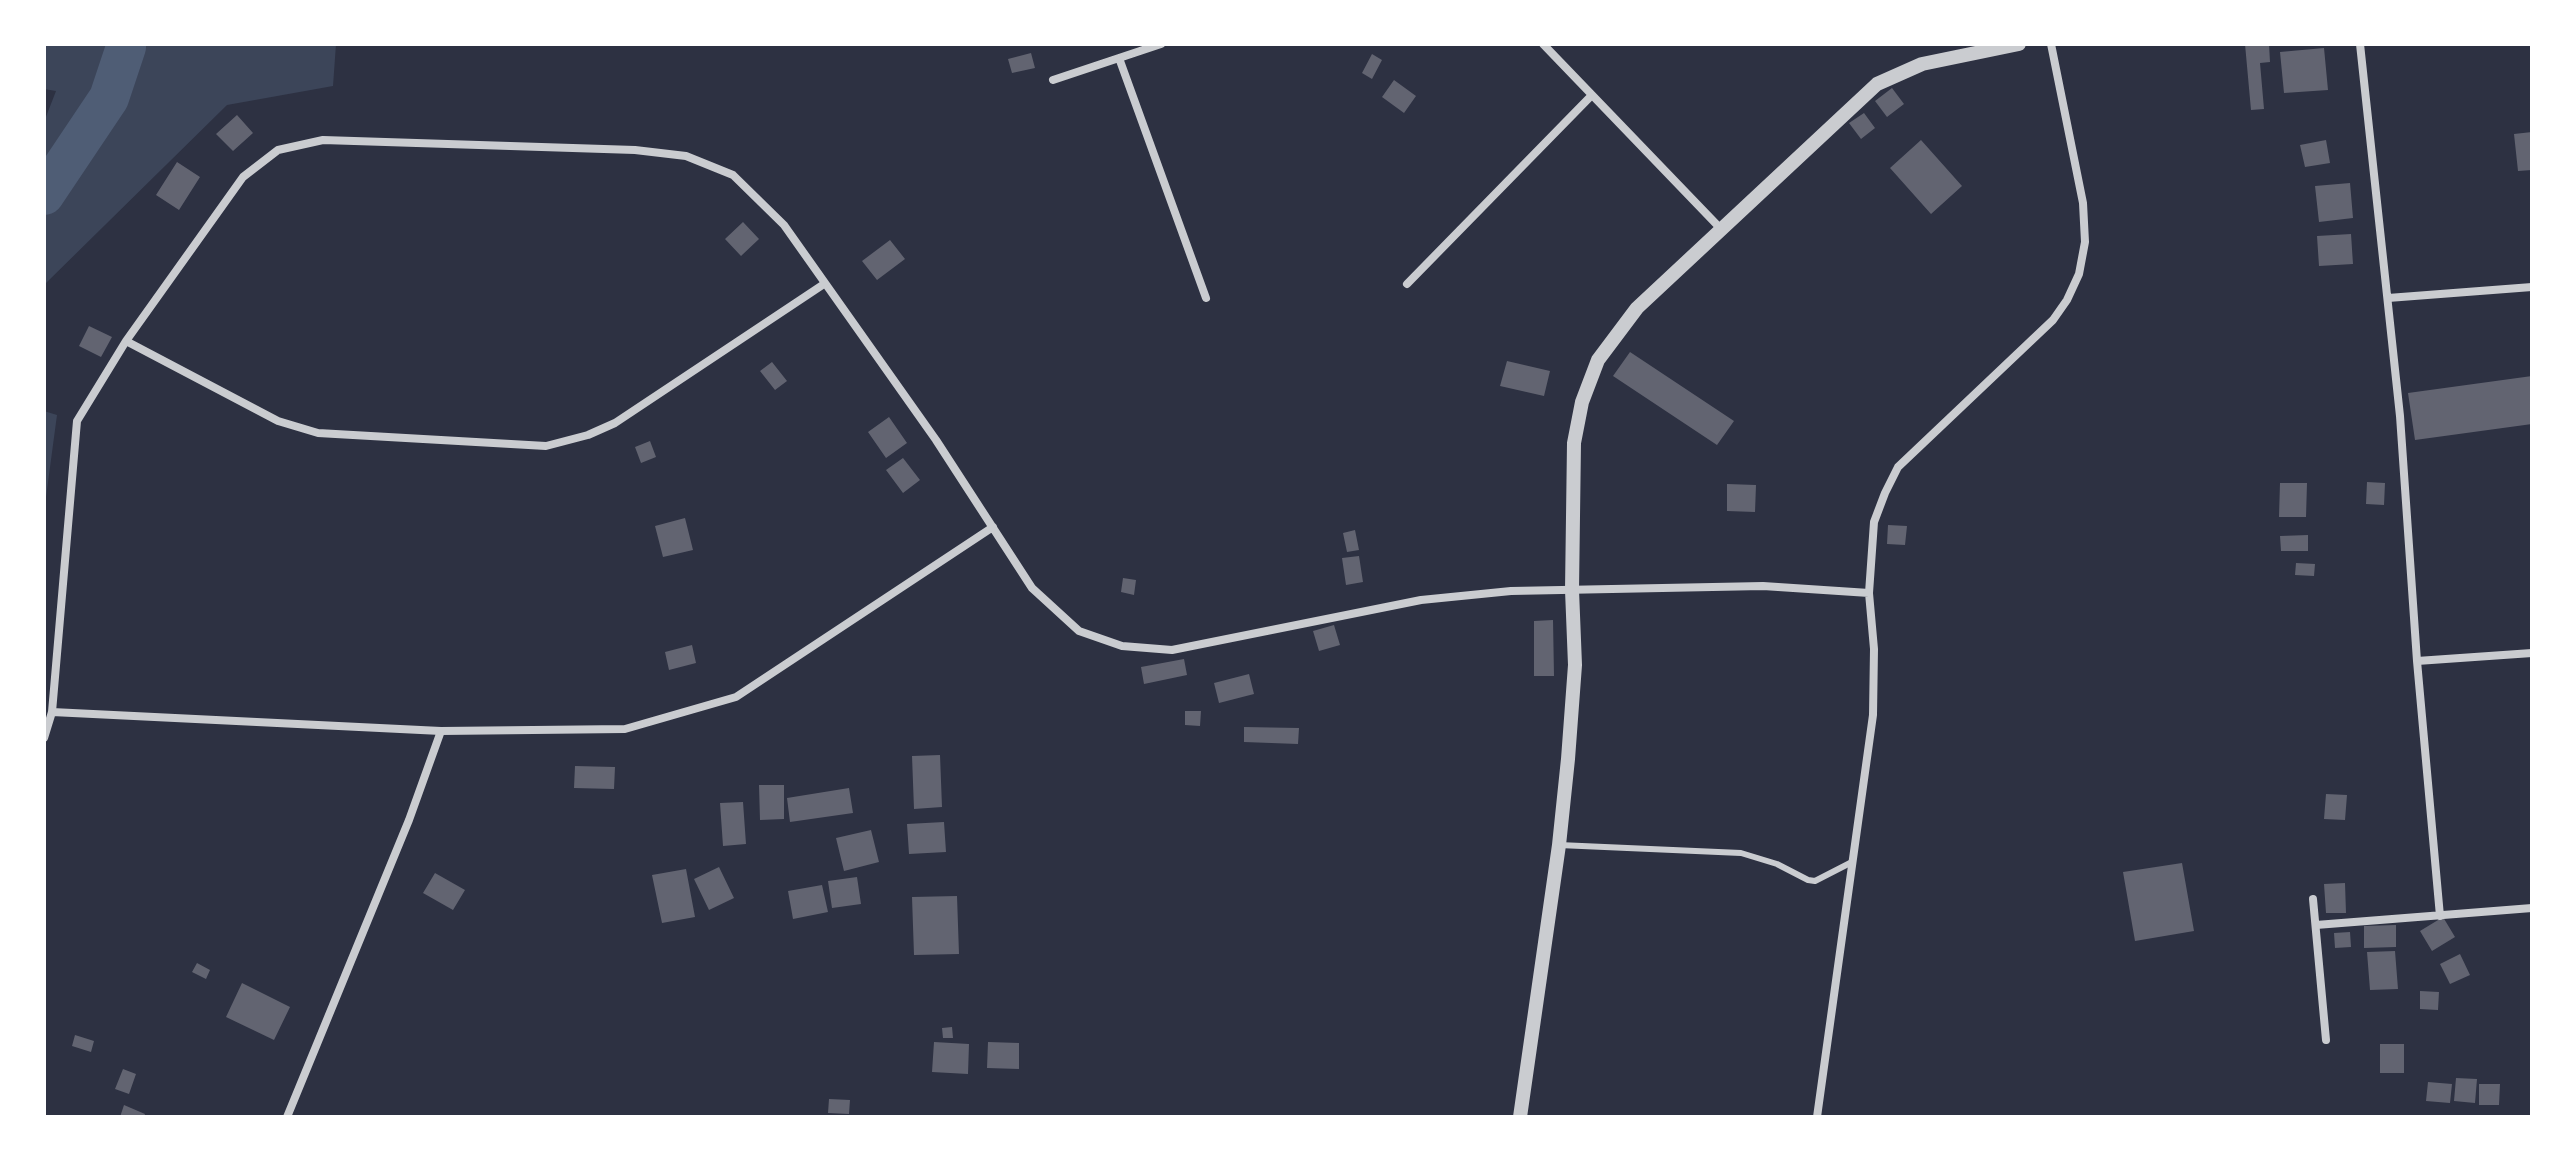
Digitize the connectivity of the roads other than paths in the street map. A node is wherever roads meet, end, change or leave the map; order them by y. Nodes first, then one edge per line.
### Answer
1 (1161, 44) edge
2 (1543, 44) edge
3 (2019, 44) edge
4 (2051, 44) edge
5 (2360, 44) edge
6 (1119, 58) junction
7 (1053, 80) dead end
8 (1592, 95) junction
9 (1721, 229) junction
10 (824, 284) junction
11 (1407, 284) dead end
12 (2532, 287) edge
13 (1206, 298) dead end
14 (2388, 298) junction
15 (126, 341) junction
16 (993, 527) junction
17 (1572, 590) junction
18 (1869, 593) junction
19 (2532, 653) edge
20 (2417, 661) junction
21 (52, 712) junction
22 (441, 731) junction
23 (44, 738) edge
24 (1559, 845) junction
25 (1853, 862) junction
26 (2313, 899) dead end
27 (2532, 908) edge
28 (2440, 916) junction
29 (2316, 925) junction
30 (2326, 1040) dead end
31 (287, 1117) edge
32 (1520, 1117) edge
33 (1817, 1117) edge

1 - 6 street
2 - 8 street
3 - 9 street
4 - 18 street
5 - 14 street
6 - 7 street
6 - 13 street
8 - 9 street
8 - 11 street
9 - 17 street
10 - 15 street
10 - 15 street
10 - 16 street
12 - 14 street
14 - 20 street
15 - 21 street
16 - 17 street
16 - 22 street
17 - 18 street
17 - 24 street
18 - 25 street
19 - 20 street
20 - 28 street
21 - 22 street
21 - 23 street
22 - 31 street
24 - 25 lane
24 - 32 street
25 - 33 street
26 - 29 street
27 - 28 street
28 - 29 street
29 - 30 street

